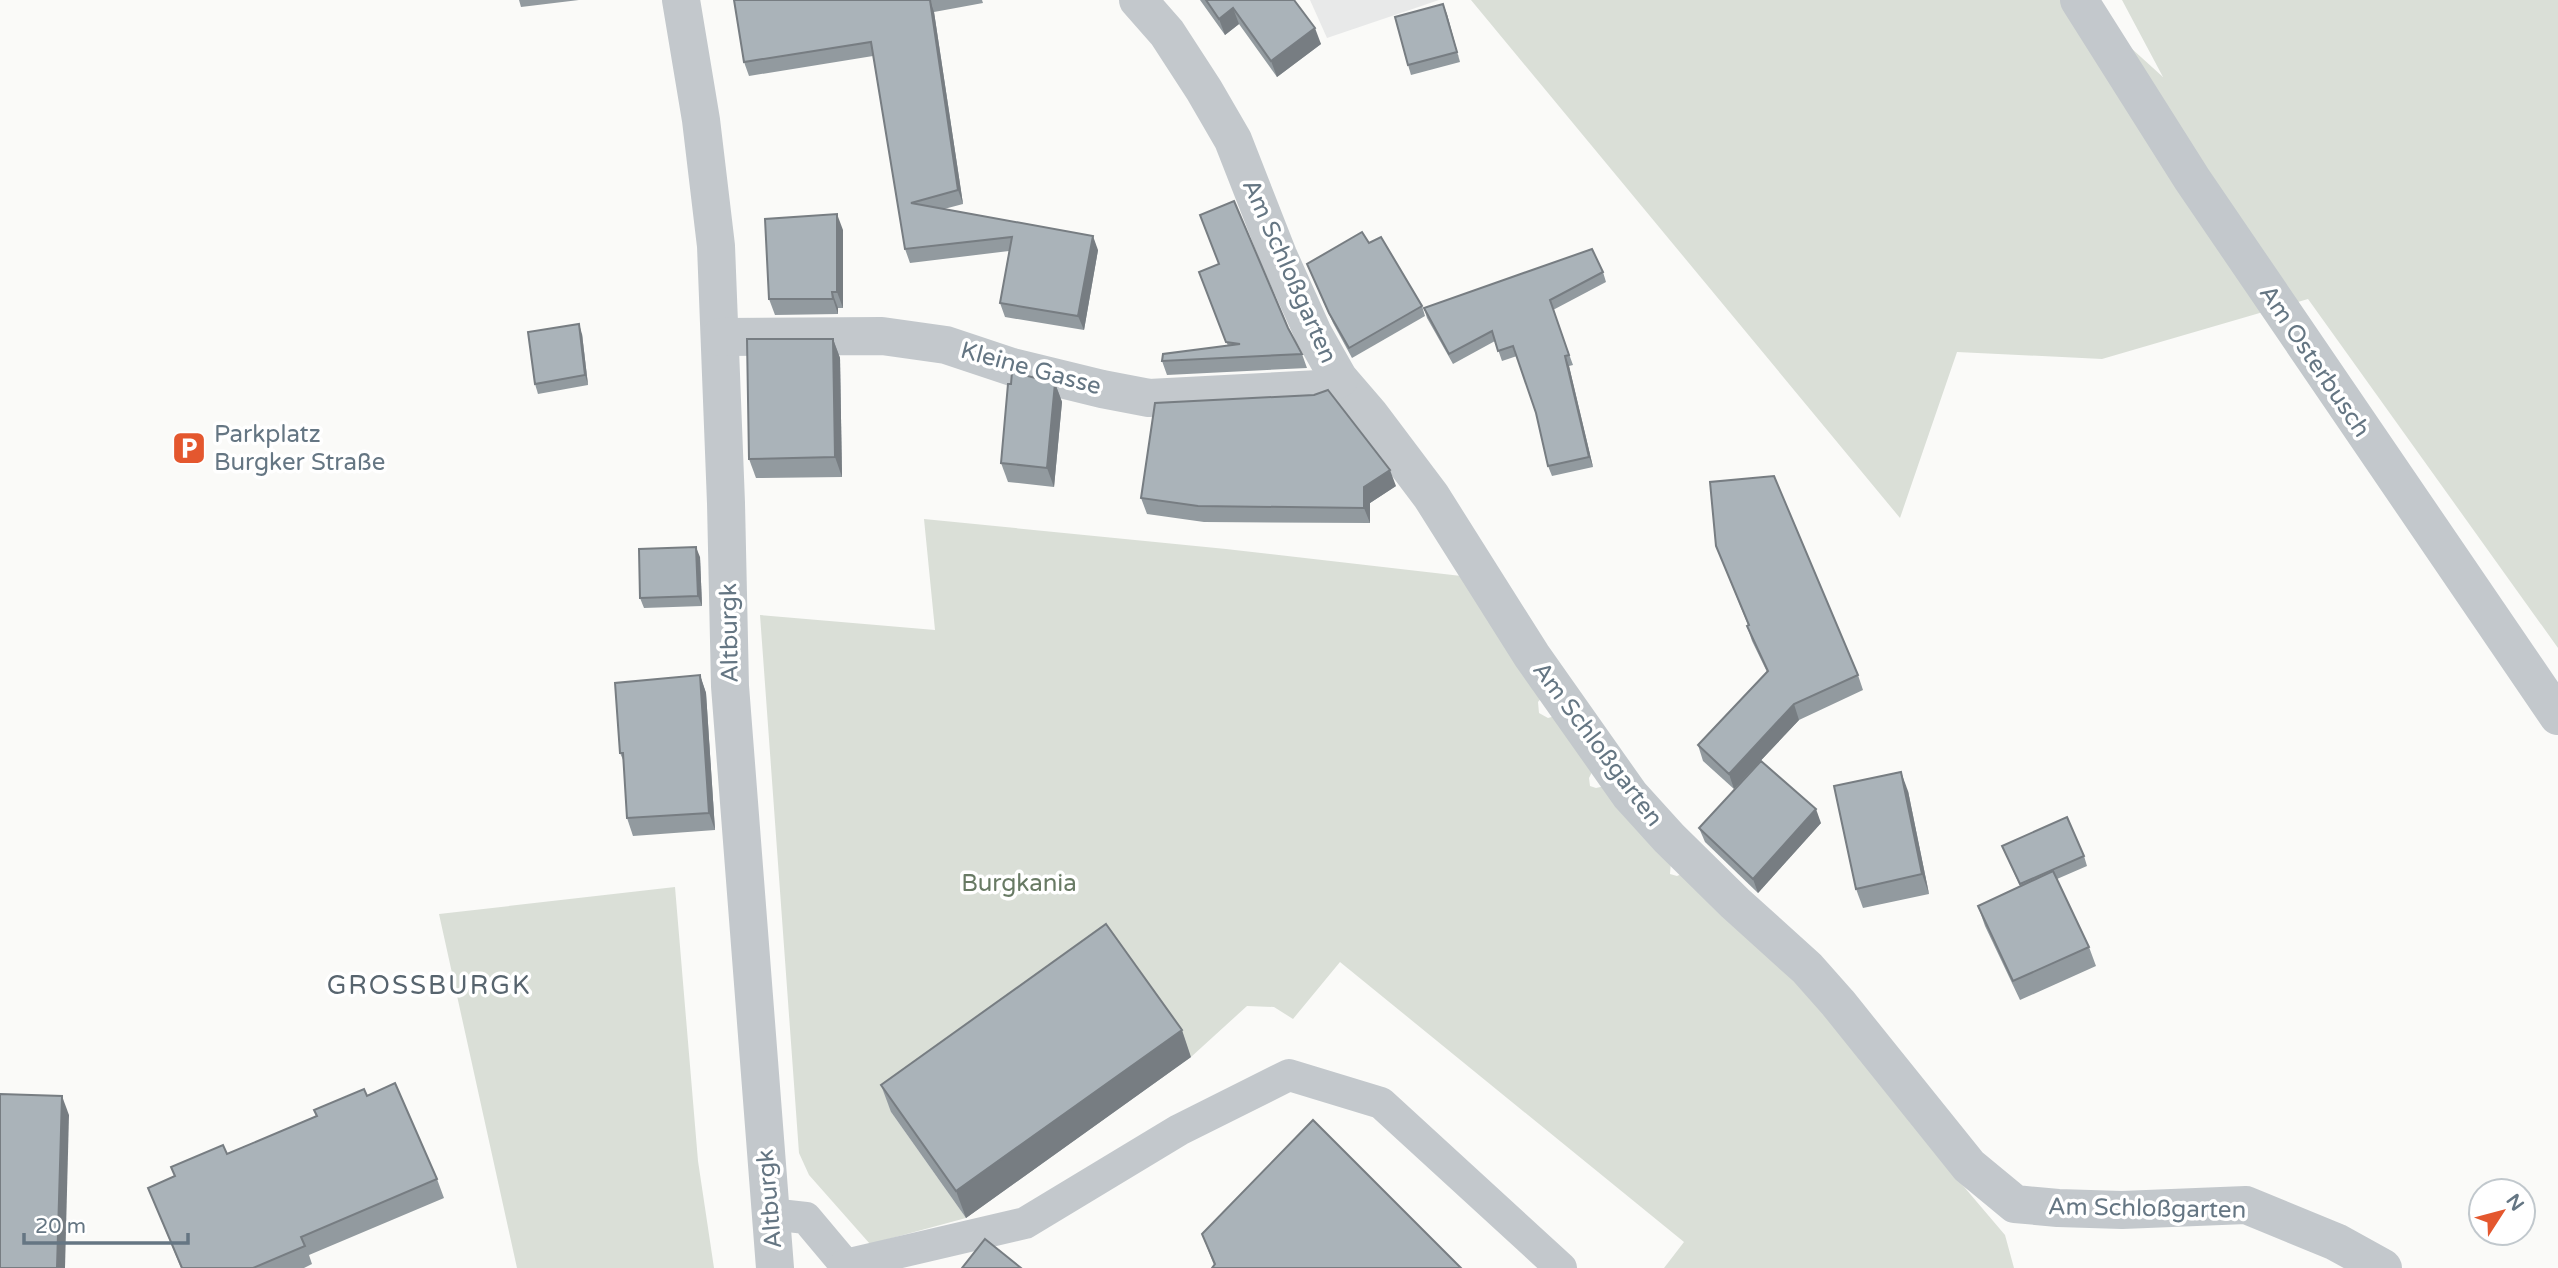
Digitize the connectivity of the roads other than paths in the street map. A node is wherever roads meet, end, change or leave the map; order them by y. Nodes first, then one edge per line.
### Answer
1 (681, 0) edge
2 (1138, 0) edge
3 (2079, 0) edge
4 (720, 337) junction
5 (1339, 379) junction
6 (2558, 716) edge
7 (770, 1214) junction
8 (846, 1267) edge
9 (775, 1268) edge
10 (1562, 1268) edge
11 (2383, 1268) edge

1 - 4 street, Altburgk
2 - 5 street, Am Schloßgarten
3 - 6 street, Am Osterbusch
4 - 5 street, Kleine Gasse
4 - 7 street, Altburgk
5 - 11 street, Am Schloßgarten
7 - 8 lane
7 - 9 street, Altburgk
8 - 10 lane

